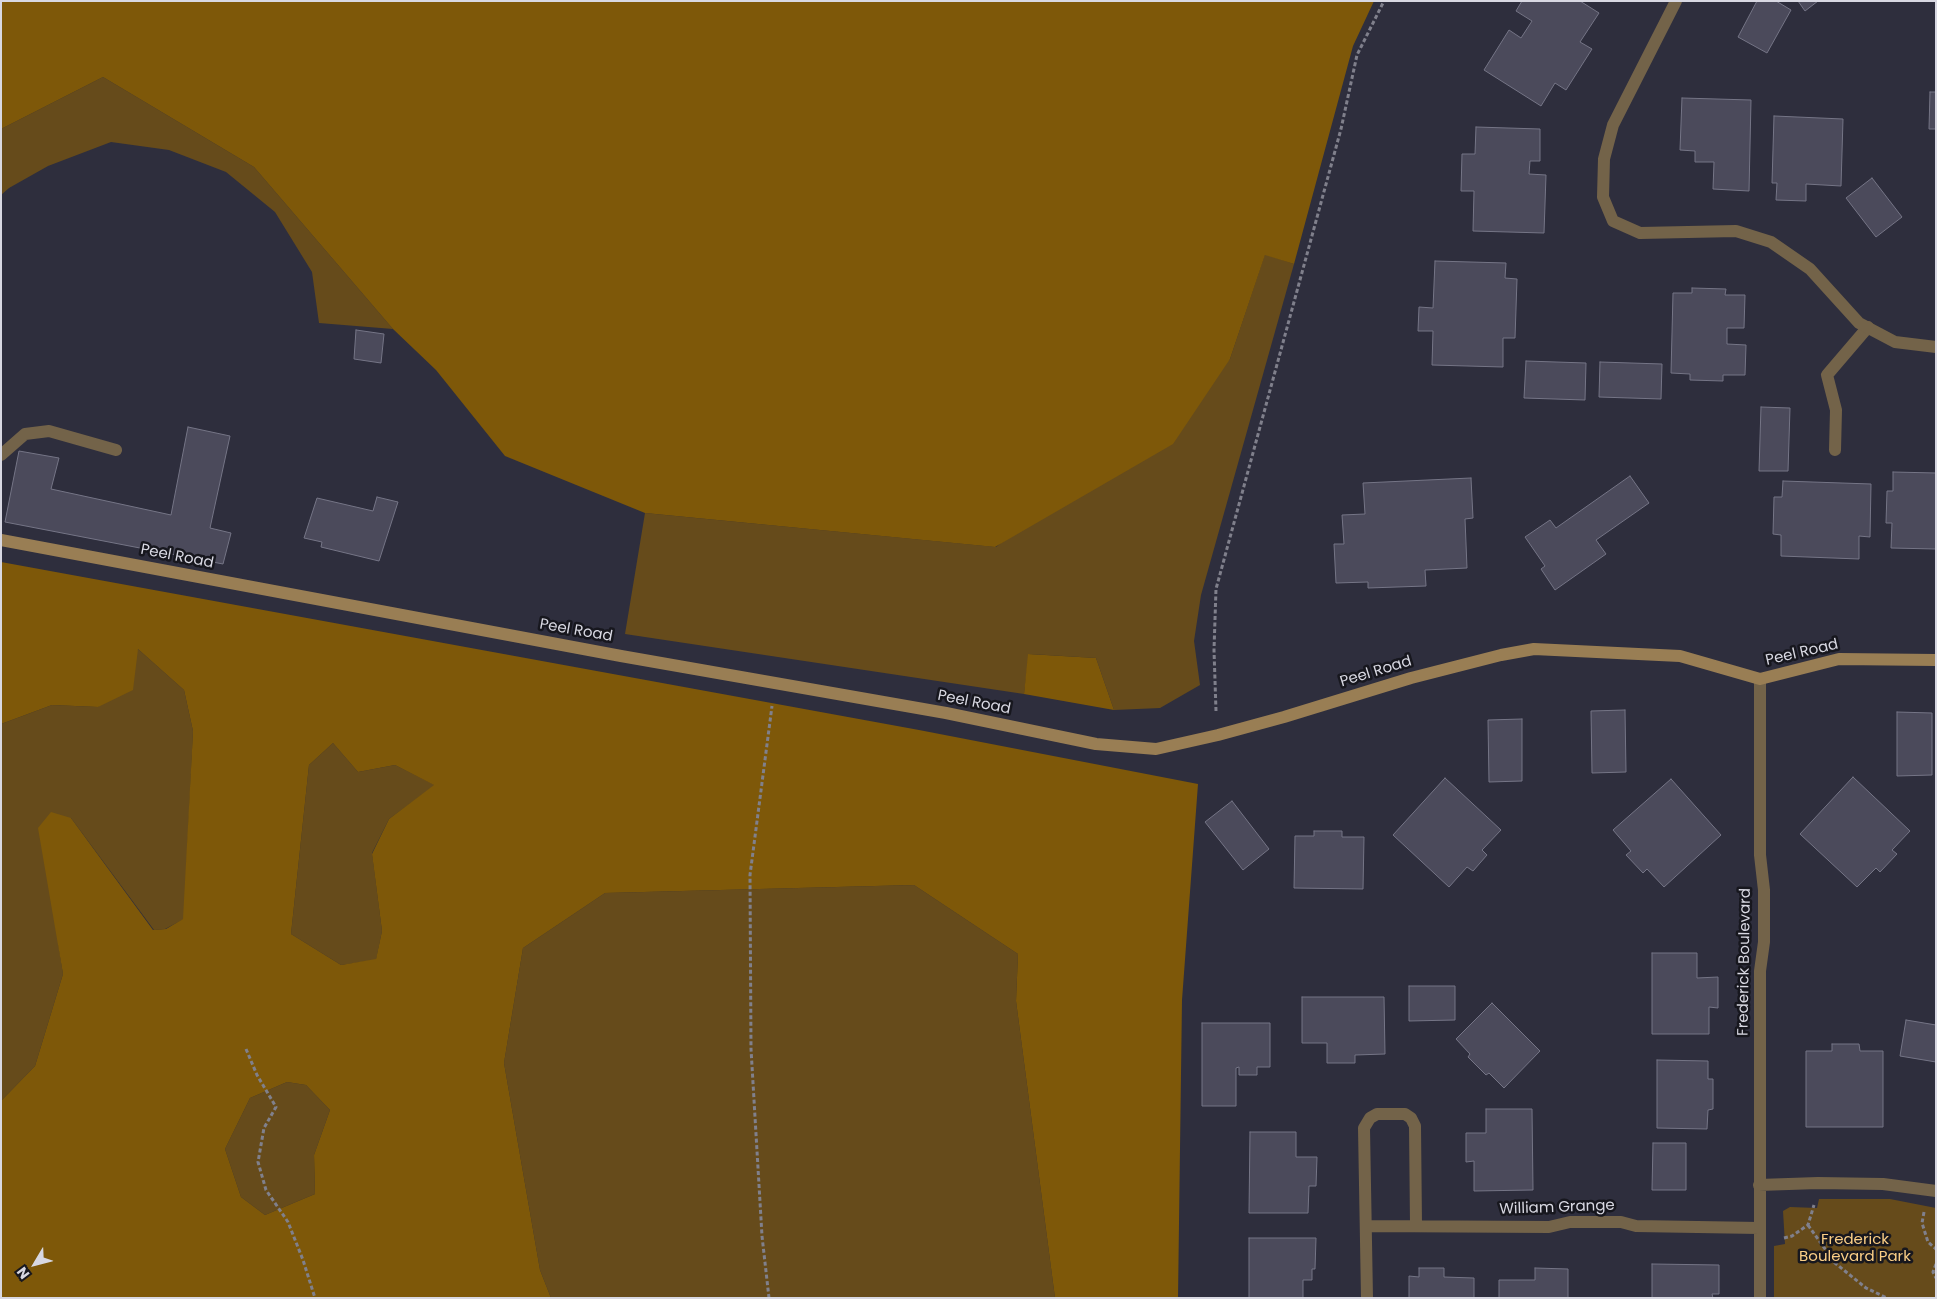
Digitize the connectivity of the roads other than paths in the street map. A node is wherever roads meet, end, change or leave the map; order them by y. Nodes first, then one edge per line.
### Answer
1 (1676, 1) edge
2 (1868, 327) junction
3 (1936, 347) edge
4 (116, 450) dead end
5 (1835, 450) dead end
6 (1, 455) edge
7 (1, 540) edge
8 (1936, 660) edge
9 (1760, 679) junction
10 (1759, 1185) junction
11 (1932, 1190) edge
12 (1416, 1225) junction
13 (1366, 1226) junction
14 (1759, 1228) junction
15 (1367, 1298) edge
16 (1760, 1298) edge

1 - 2 street
2 - 3 street
2 - 5 street
4 - 6 street
7 - 9 street, Peel Road
8 - 9 street, Peel Road
9 - 10 street, Frederick Boulevard
10 - 11 street
10 - 14 street, Frederick Boulevard
12 - 13 street, William Grange
12 - 13 street
12 - 14 street, William Grange
13 - 15 street
14 - 16 street, Frederick Boulevard

